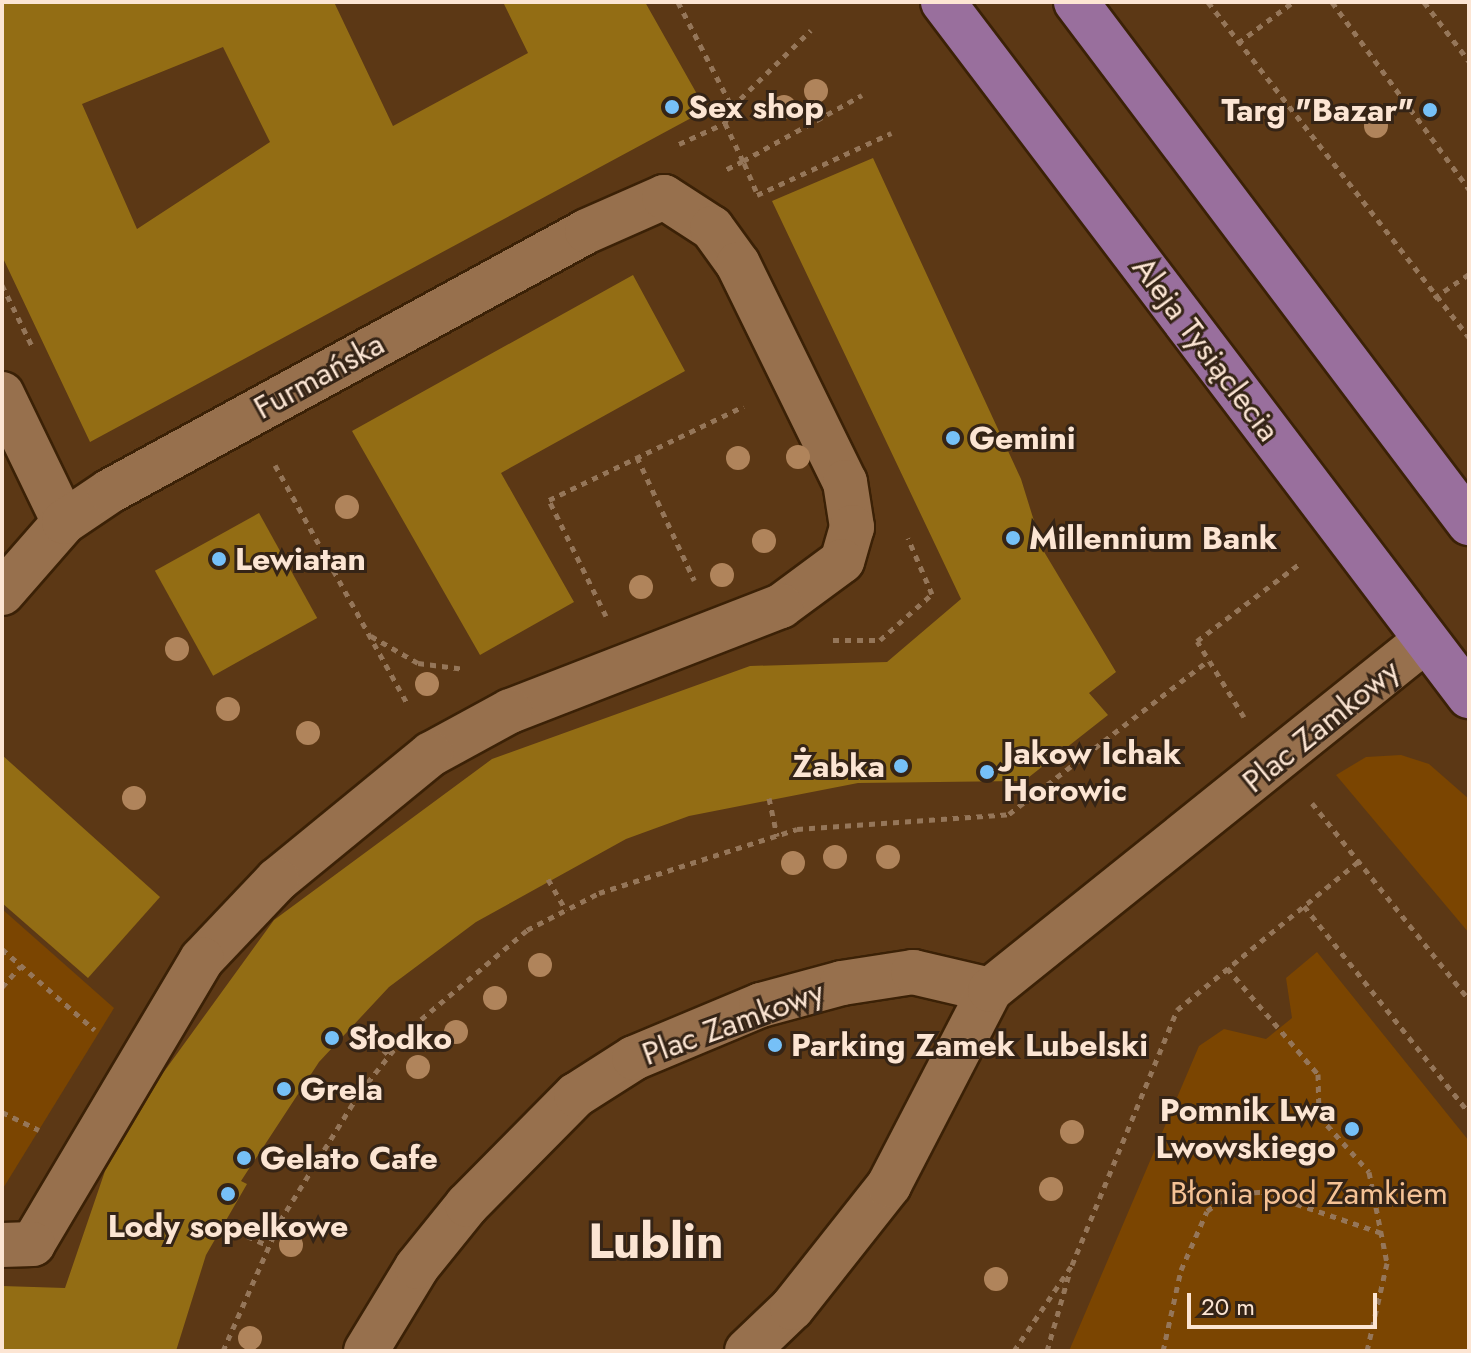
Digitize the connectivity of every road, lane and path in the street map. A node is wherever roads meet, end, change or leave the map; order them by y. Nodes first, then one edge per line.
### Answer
1 (678, 2) edge
2 (943, 2) edge
3 (1076, 2) edge
4 (1208, 2) edge
5 (1293, 2) edge
6 (1332, 2) edge
7 (1424, 2) edge
8 (811, 30) dead end
9 (1238, 43) junction
10 (1469, 61) edge
11 (732, 107) junction
12 (1469, 189) edge
13 (664, 197) junction
14 (1469, 274) edge
15 (1434, 298) junction
16 (1469, 337) edge
17 (2, 394) edge
18 (756, 400) dead end
19 (270, 456) dead end
20 (637, 457) junction
21 (64, 522) junction
22 (1469, 523) edge
23 (1271, 583) dead end
24 (696, 585) dead end
25 (2, 593) edge
26 (608, 620) dead end
27 (370, 636) junction
28 (1426, 640) junction
29 (1209, 660) junction
30 (471, 668) dead end
31 (1469, 696) edge
32 (416, 719) dead end
33 (1251, 728) dead end
34 (1304, 793) dead end
35 (769, 798) dead end
36 (777, 836) junction
37 (1359, 861) junction
38 (548, 879) dead end
39 (1304, 906) junction
40 (566, 910) junction
41 (2, 949) edge
42 (21, 966) junction
43 (1227, 968) junction
44 (2, 987) edge
45 (990, 990) junction
46 (1469, 1000) edge
47 (357, 1025) dead end
48 (98, 1032) dead end
49 (390, 1056) junction
50 (2, 1112) edge
51 (1469, 1113) edge
52 (40, 1130) dead end
53 (225, 1226) dead end
54 (1383, 1234) junction
55 (2, 1245) edge
56 (269, 1246) junction
57 (1072, 1265) junction
58 (223, 1351) edge
59 (366, 1351) edge
60 (747, 1351) edge
61 (1014, 1351) edge
62 (1047, 1351) edge
63 (1163, 1351) edge
64 (1367, 1351) edge

1 - 11 path
2 - 28 main road, Aleja Tysiąclecia
3 - 22 main road
4 - 9 path
5 - 9 path
6 - 12 path
7 - 10 path
8 - 11 path
9 - 15 path
11 - 13 path
13 - 21 street, Furmańska
13 - 55 street
14 - 15 path
15 - 16 path
17 - 21 street
18 - 20 path
19 - 27 path
20 - 24 path
20 - 26 path
21 - 25 street, Furmańska
23 - 29 path
27 - 30 path
27 - 32 path
28 - 31 main road, Aleja Tysiąclecia
28 - 45 street, Plac Zamkowy
29 - 33 path
29 - 36 path
34 - 37 path
35 - 36 path
36 - 40 path
37 - 39 path
37 - 46 path
38 - 40 path
39 - 43 path
39 - 51 path
40 - 49 path
41 - 42 path
42 - 44 path
42 - 48 path
43 - 54 path
43 - 57 path
45 - 59 street, Plac Zamkowy
45 - 60 street, Plac Zamkowy
47 - 49 path
49 - 56 path
50 - 52 path
53 - 56 path
54 - 63 path
54 - 64 path
56 - 58 path
57 - 61 path
57 - 62 path

